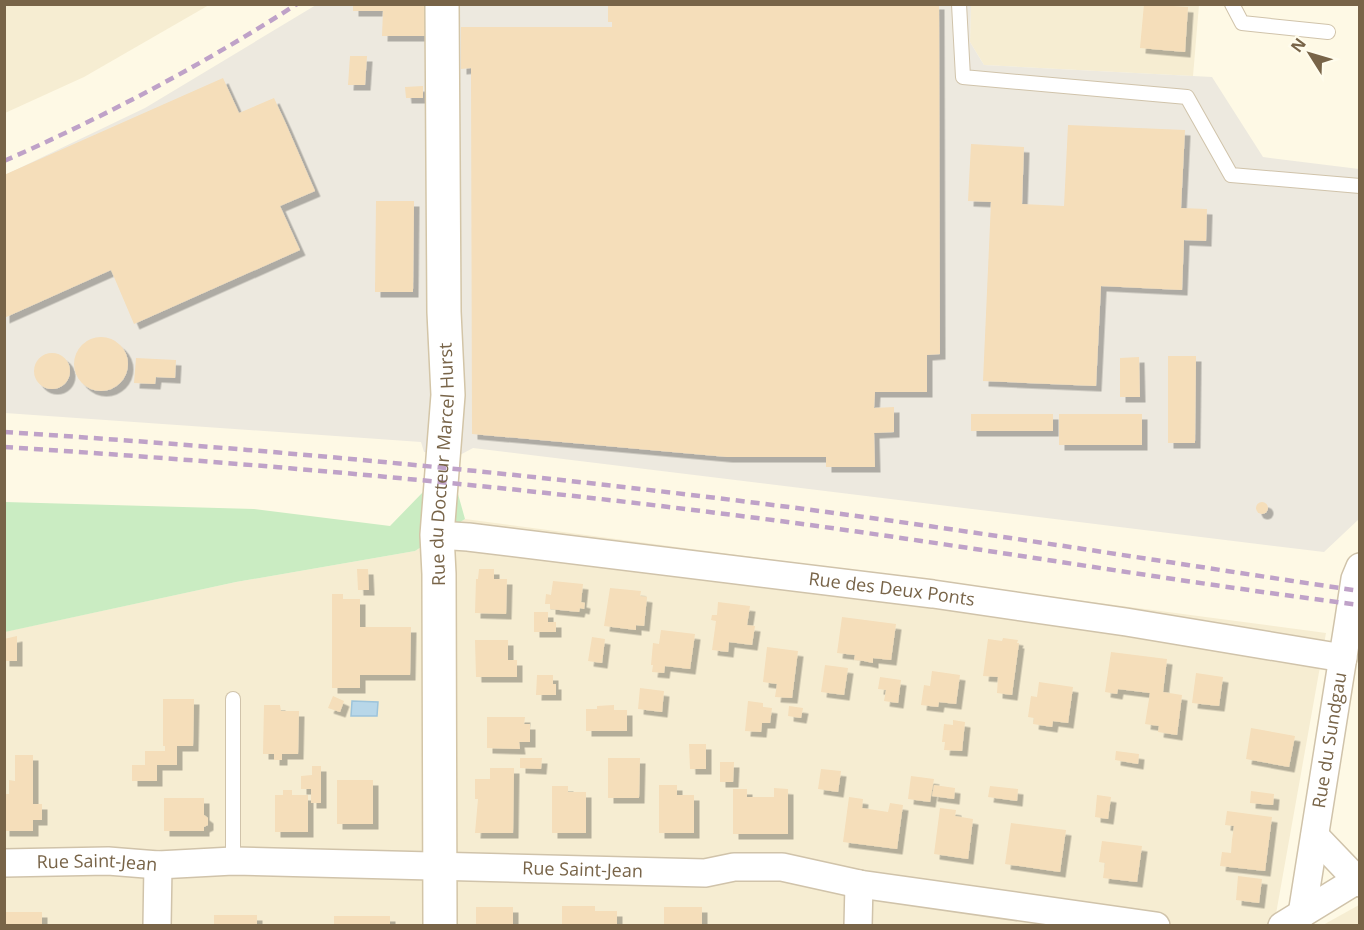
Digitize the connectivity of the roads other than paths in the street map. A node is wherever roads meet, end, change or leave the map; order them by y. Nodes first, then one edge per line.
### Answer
1 (442, 4) edge
2 (959, 4) edge
3 (1232, 4) edge
4 (1329, 32) dead end
5 (1359, 186) edge
6 (437, 535) junction
7 (1359, 567) edge
8 (1343, 658) junction
9 (233, 699) dead end
10 (1315, 837) junction
11 (233, 861) junction
12 (4, 863) edge
13 (158, 865) junction
14 (440, 865) junction
15 (1358, 880) edge
16 (859, 884) junction
17 (1292, 920) edge
18 (157, 926) edge
19 (440, 926) edge
20 (858, 926) edge
21 (1156, 926) edge

1 - 6 street, Rue du Docteur Marcel Hurst
2 - 5 lane
3 - 4 lane
6 - 8 street, Rue des Deux Ponts
6 - 14 street, Rue du Docteur Marcel Hurst
7 - 8 street, Rue du Sundgau
8 - 10 street, Rue du Sundgau
9 - 11 lane
10 - 15 street
10 - 17 street, Rue du Sundgau
11 - 13 street, Rue Saint-Jean
11 - 14 street, Rue Saint-Jean
12 - 13 street, Rue Saint-Jean
13 - 18 street
14 - 16 street, Rue Saint-Jean
14 - 19 street, Rue du Docteur Marcel Hurst
15 - 17 street
16 - 20 street
16 - 21 street, Rue Saint-Jean

